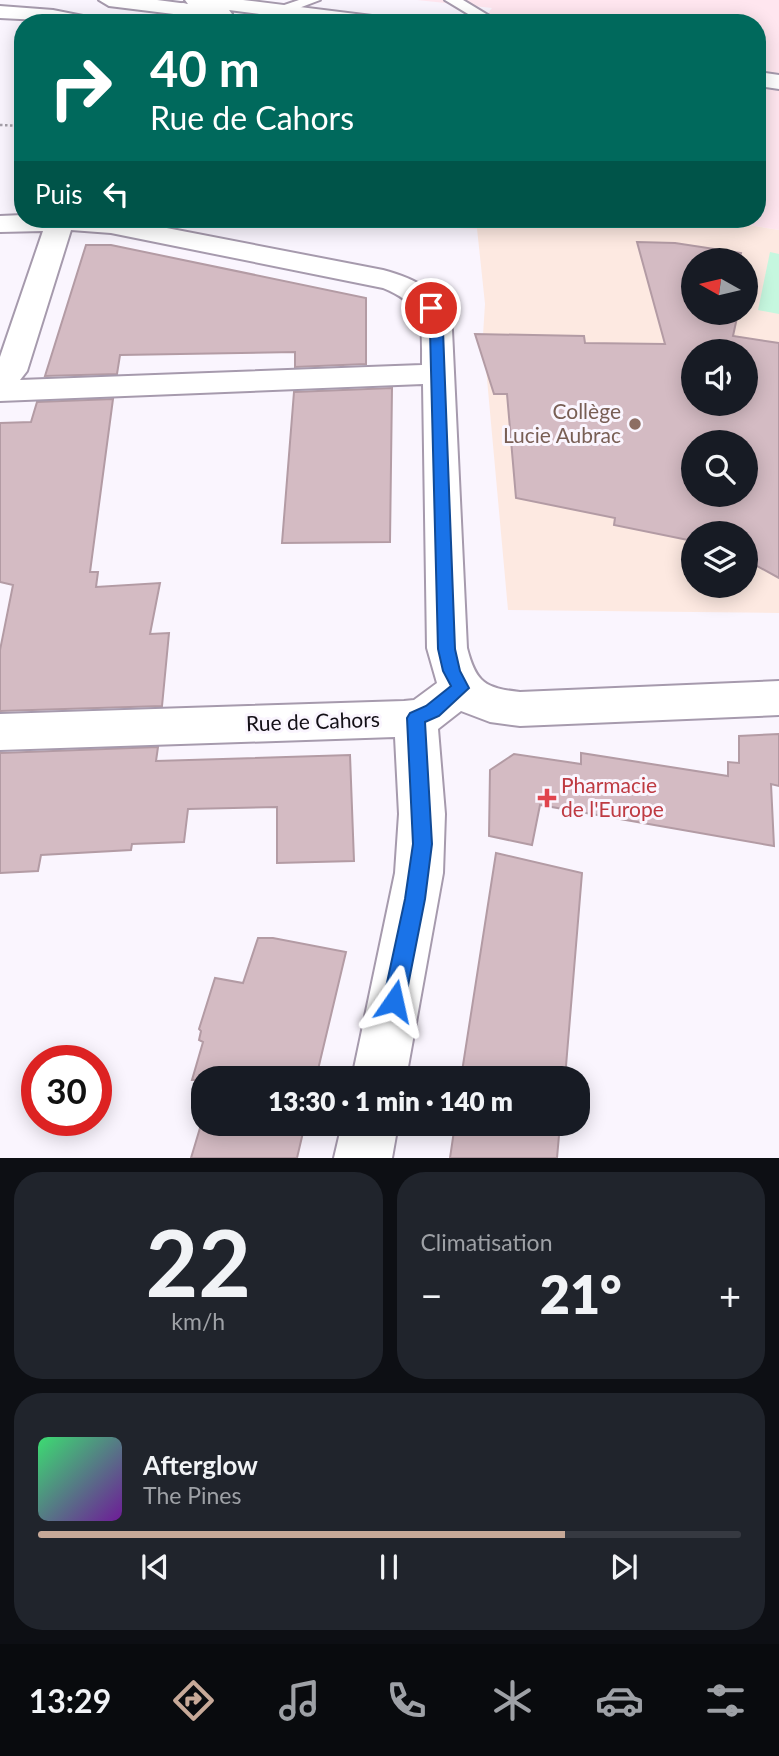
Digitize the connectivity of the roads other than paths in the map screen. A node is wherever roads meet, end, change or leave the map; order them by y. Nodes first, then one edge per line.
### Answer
1 (109, 0) edge
2 (313, 0) edge
3 (452, 0) edge
4 (191, 11) edge
5 (0, 12) edge
6 (26, 14) edge
7 (216, 14) edge
8 (238, 14) edge
9 (291, 14) edge
10 (478, 14) edge
11 (65, 228) edge
12 (126, 228) edge
13 (438, 374) junction
14 (0, 384) edge
15 (0, 391) edge
16 (461, 688) junction
17 (779, 698) edge
18 (416, 718) junction
19 (0, 732) edge
20 (381, 1066) edge
21 (367, 1136) edge
22 (363, 1157) edge

1 - 4 street
2 - 9 lane
3 - 10 lane
4 - 7 street
4 - 8 street
5 - 6 street
11 - 14 street
12 - 13 street
13 - 15 street
13 - 16 street
16 - 17 street
16 - 18 street, Rue de Cahors
18 - 19 street, Rue de Cahors
18 - 20 street
21 - 22 street

